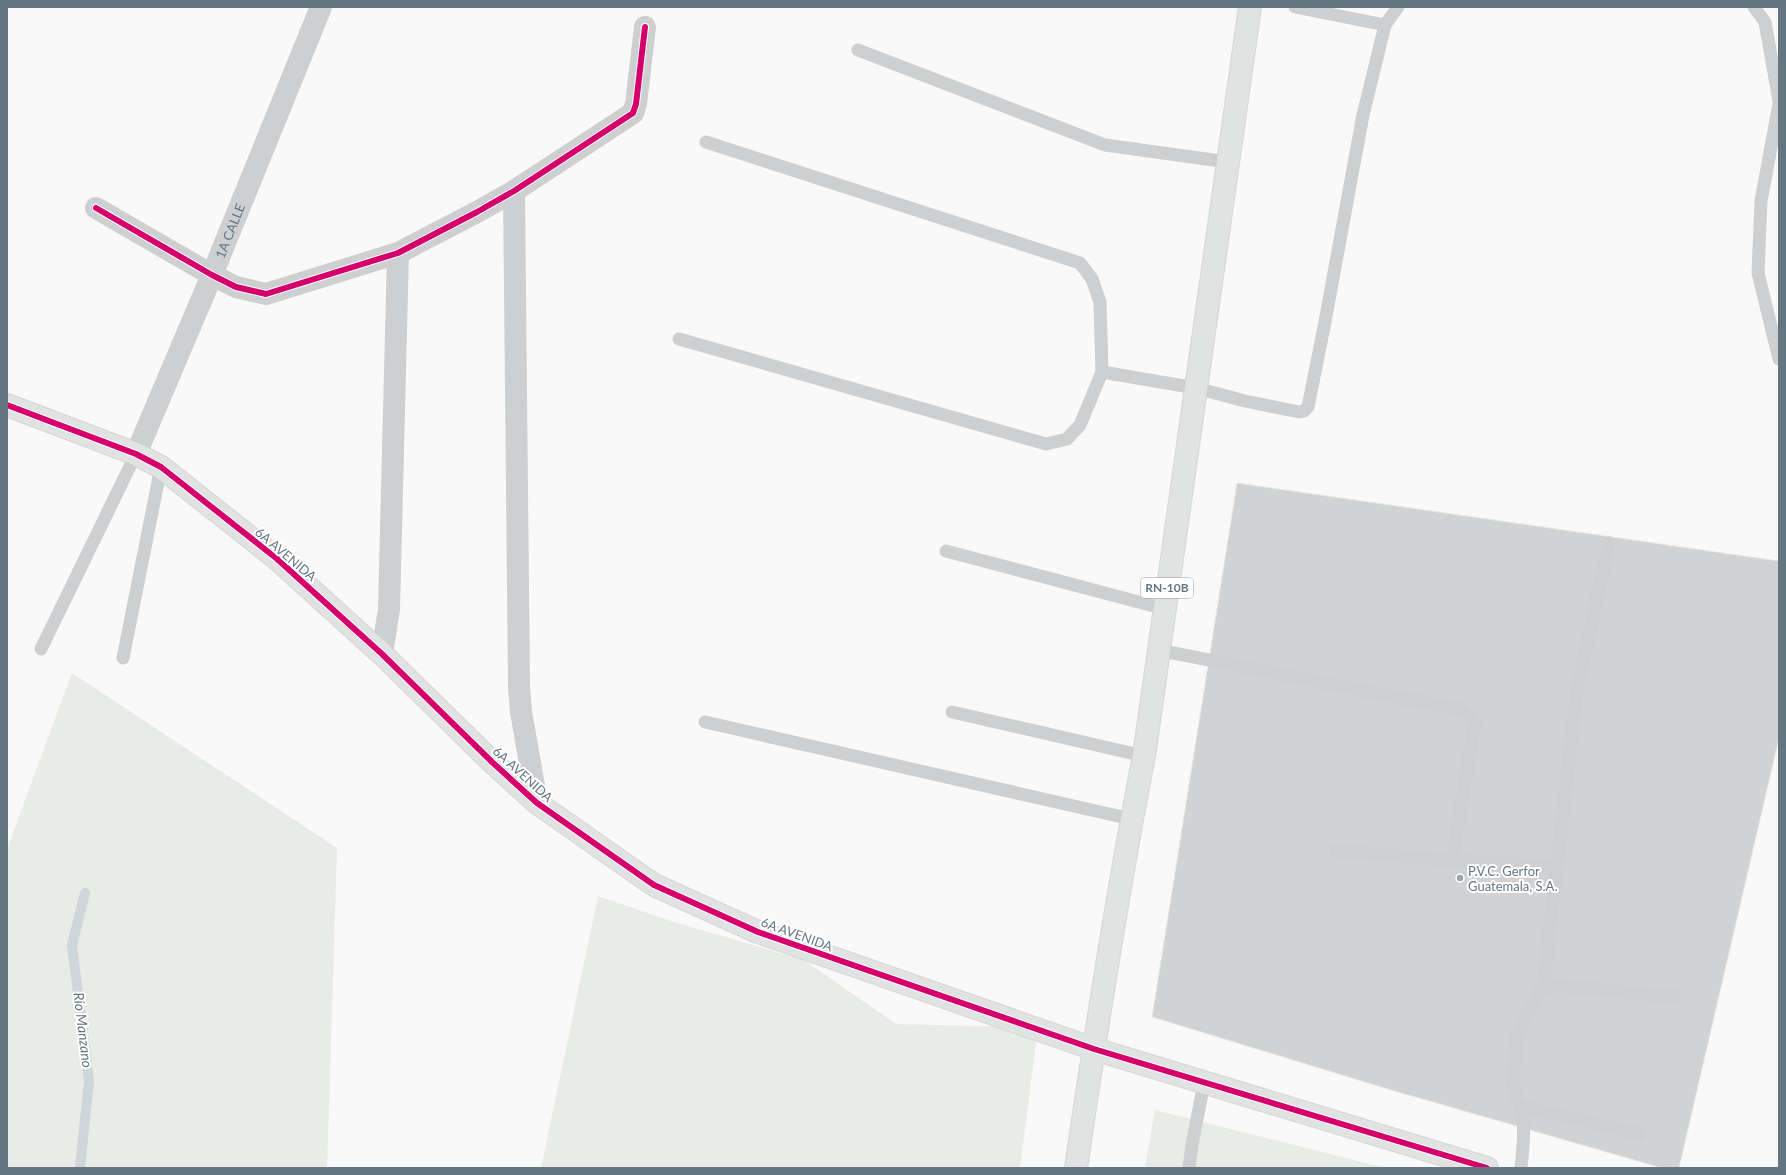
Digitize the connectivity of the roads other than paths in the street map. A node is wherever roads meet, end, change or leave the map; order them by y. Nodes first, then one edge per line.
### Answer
1 (321, 7) edge
2 (1250, 7) edge
3 (1295, 7) edge
4 (1398, 7) edge
5 (1754, 7) edge
6 (1385, 25) junction
7 (645, 27) dead end
8 (858, 50) dead end
9 (1779, 101) edge
10 (1779, 104) edge
11 (706, 142) dead end
12 (1228, 162) junction
13 (514, 191) junction
14 (96, 208) dead end
15 (398, 252) junction
16 (212, 275) junction
17 (679, 339) dead end
18 (1779, 359) edge
19 (1102, 372) junction
20 (1196, 388) junction
21 (7, 405) edge
22 (136, 454) junction
23 (161, 467) junction
24 (1609, 543) dead end
25 (946, 551) dead end
26 (1165, 609) junction
27 (41, 649) dead end
28 (1158, 650) junction
29 (382, 654) junction
30 (123, 658) dead end
31 (952, 712) dead end
32 (705, 722) dead end
33 (1144, 756) junction
34 (537, 803) junction
35 (1132, 819) junction
36 (1336, 851) dead end
37 (1452, 860) junction
38 (1556, 866) junction
39 (1544, 987) junction
40 (1675, 997) dead end
41 (1094, 1049) junction
42 (1204, 1083) junction
43 (1520, 1106) junction
44 (1640, 1134) dead end
45 (1076, 1168) edge
46 (1189, 1168) edge
47 (1487, 1168) edge
48 (1521, 1168) edge

1 - 16 street, 1A CALLE
2 - 12 street, RN-10B
3 - 6 lane
4 - 6 lane
5 - 9 lane
6 - 20 lane
7 - 13 street
8 - 12 lane
10 - 18 lane
11 - 19 lane
12 - 20 street, RN-10B
13 - 15 street
13 - 34 street
14 - 16 street
15 - 16 street
15 - 29 street
16 - 22 street, 1A CALLE
17 - 19 lane
19 - 20 lane
20 - 26 street, RN-10B
21 - 22 street, 6A AVENIDA
22 - 23 street, 6A AVENIDA
22 - 27 lane
23 - 29 street, 6A AVENIDA
23 - 30 lane
24 - 38 lane
25 - 26 lane
26 - 28 street, RN-10B
28 - 33 street, RN-10B
28 - 37 lane
29 - 34 street, 6A AVENIDA
31 - 33 lane
32 - 35 lane
33 - 35 street, RN-10B
34 - 41 street, 6A AVENIDA
35 - 41 street, RN-10B
36 - 37 lane
37 - 38 lane
38 - 39 lane
39 - 40 lane
39 - 43 lane
41 - 42 street, 6A AVENIDA
41 - 45 street, RN-10B
42 - 46 lane
42 - 47 street, 6A AVENIDA
43 - 44 lane
43 - 48 lane

